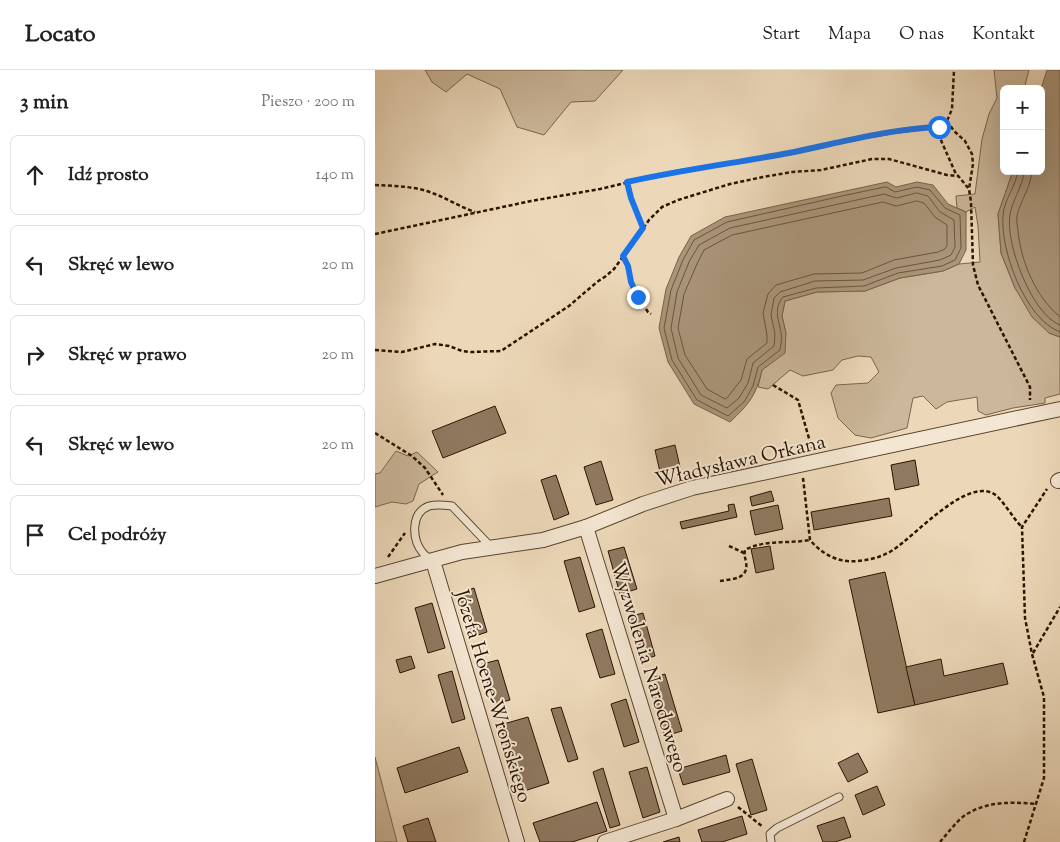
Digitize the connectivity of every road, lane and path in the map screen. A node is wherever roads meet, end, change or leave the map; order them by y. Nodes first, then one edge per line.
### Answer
1 (954, 70) edge
2 (947, 120) junction
3 (939, 127) junction
4 (958, 176) junction
5 (627, 182) junction
6 (375, 185) edge
7 (969, 189) junction
8 (476, 213) junction
9 (643, 228) junction
10 (375, 234) edge
11 (623, 256) junction
12 (651, 314) dead end
13 (375, 350) edge
14 (773, 384) dead end
15 (1060, 409) edge
16 (1031, 414) junction
17 (375, 433) edge
18 (809, 464) junction
19 (1059, 480) edge
20 (452, 506) junction
21 (414, 527) junction
22 (586, 527) junction
23 (1021, 527) junction
24 (810, 540) junction
25 (729, 546) dead end
26 (491, 547) junction
27 (744, 553) junction
28 (433, 561) junction
29 (377, 576) edge
30 (721, 581) dead end
31 (1060, 607) edge
32 (1032, 654) junction
33 (839, 797) dead end
34 (727, 798) joint
35 (1036, 804) junction
36 (676, 819) junction
37 (770, 838) edge
38 (517, 842) edge
39 (605, 842) edge
40 (940, 842) edge
41 (1024, 842) edge

1 - 2 path
2 - 3 path
2 - 7 path
3 - 4 path
3 - 5 path
4 - 7 path
4 - 9 path
5 - 8 path
5 - 9 path
6 - 8 path
7 - 16 path
8 - 10 path
9 - 11 path
11 - 12 path
11 - 13 path
14 - 18 path
15 - 16 street, Władysława Orkana
16 - 18 street, Władysława Orkana
17 - 20 path
18 - 22 street, Władysława Orkana
18 - 24 path
19 - 23 path
20 - 21 lane
20 - 26 lane
21 - 28 lane
21 - 29 path
22 - 26 street, Władysława Orkana
22 - 36 street, Wyzwolenia Narodowego
23 - 24 path
23 - 32 path
24 - 27 path
25 - 27 path
26 - 28 street, Władysława Orkana
27 - 30 path
28 - 29 street, Władysława Orkana
28 - 38 street, Józefa Hoene-Wrońskiego
31 - 32 path
32 - 35 path
33 - 37 lane
34 - 36 street
34 - 37 path
35 - 40 path
35 - 41 path
36 - 39 street

